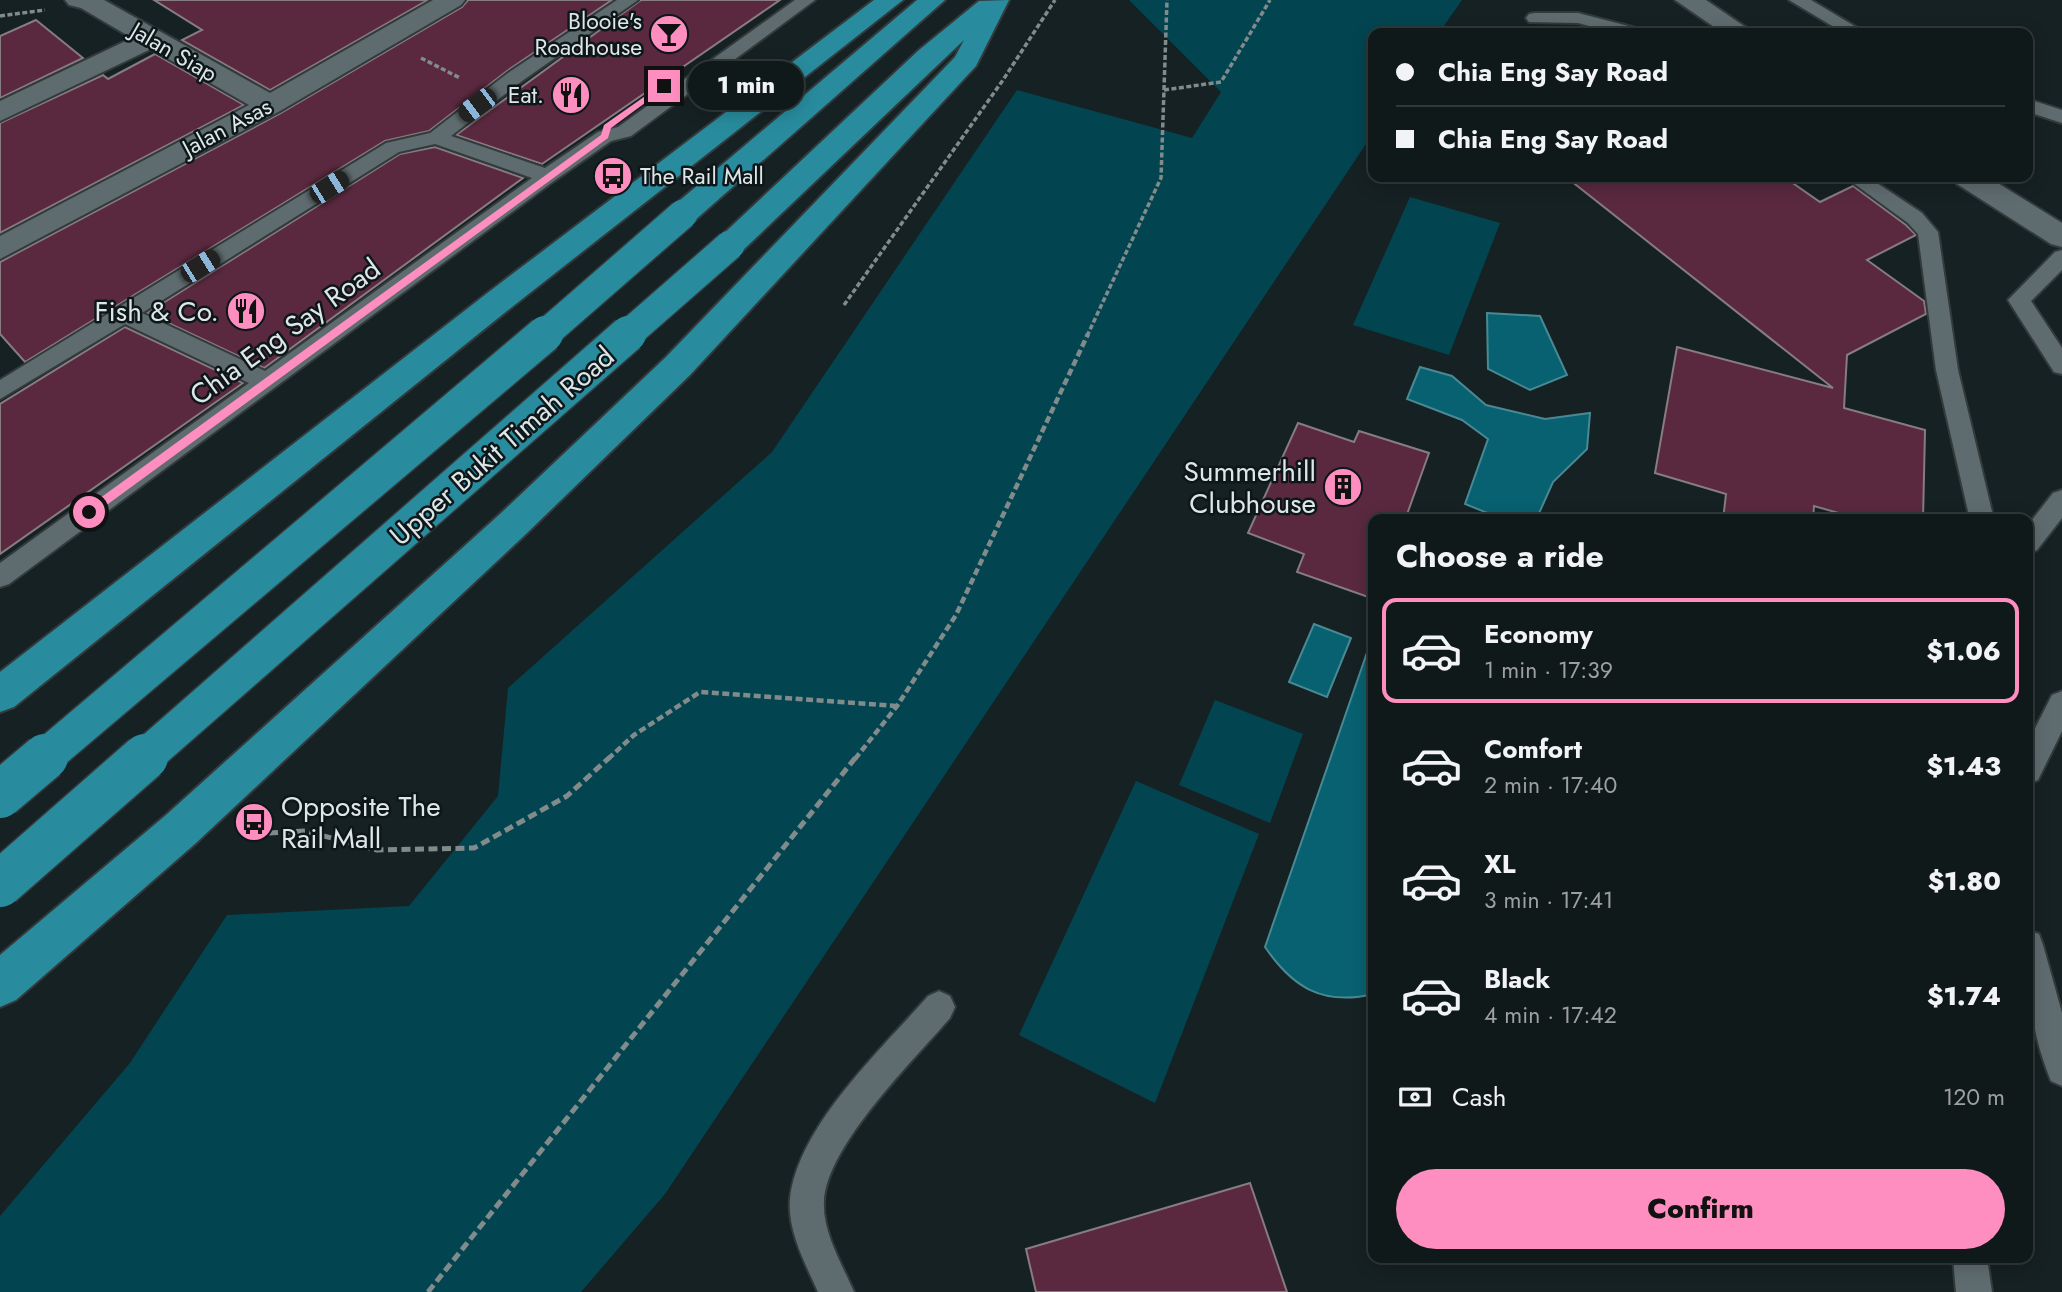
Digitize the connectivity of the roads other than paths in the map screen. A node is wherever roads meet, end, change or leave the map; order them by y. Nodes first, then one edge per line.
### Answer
1 (78, 0) edge
2 (452, 0) edge
3 (629, 0) edge
4 (781, 0) edge
5 (806, 0) edge
6 (890, 0) edge
7 (932, 0) edge
8 (995, 0) edge
9 (1688, 0) edge
10 (1798, 0) edge
11 (1535, 18) dead end
12 (1617, 28) edge
13 (1733, 28) edge
14 (1848, 28) edge
15 (150, 39) junction
16 (270, 105) junction
17 (0, 112) edge
18 (605, 136) junction
19 (436, 138) junction
20 (547, 176) junction
21 (1863, 182) edge
22 (1974, 182) edge
23 (2034, 219) junction
24 (2062, 237) edge
25 (0, 249) edge
26 (2062, 254) edge
27 (124, 314) junction
28 (2062, 366) edge
29 (267, 382) junction
30 (0, 391) edge
31 (2062, 500) edge
32 (1981, 514) edge
33 (2033, 537) edge
34 (0, 577) edge
35 (0, 695) edge
36 (2062, 703) edge
37 (2033, 761) edge
38 (0, 795) edge
39 (0, 884) edge
40 (2033, 963) edge
41 (0, 984) edge
42 (939, 1007) dead end
43 (2062, 1070) edge
44 (1971, 1263) edge
45 (836, 1292) edge
46 (1974, 1292) edge

1 - 15 street, Jalan Siap
2 - 16 street, Jalan Asas
3 - 19 lane
4 - 18 lane, Chia Eng Say Road
5 - 18 lane, Chia Eng Say Road
6 - 35 highway
7 - 38 highway, Upper Bukit Timah Road, bridge
8 - 39 highway, Upper Bukit Timah Road, bridge
8 - 41 highway
9 - 13 street
10 - 14 lane
11 - 12 lane
15 - 16 street, Jalan Siap
15 - 17 street
16 - 25 street, Jalan Asas
18 - 20 lane, Chia Eng Say Road
19 - 20 lane
19 - 27 lane
20 - 29 lane, Chia Eng Say Road
21 - 32 lane
22 - 23 street
23 - 24 street
23 - 26 street
26 - 28 lane
27 - 29 lane
27 - 30 lane
29 - 34 lane, Chia Eng Say Road
31 - 33 lane
36 - 37 lane
40 - 43 lane
42 - 45 lane
44 - 46 lane

